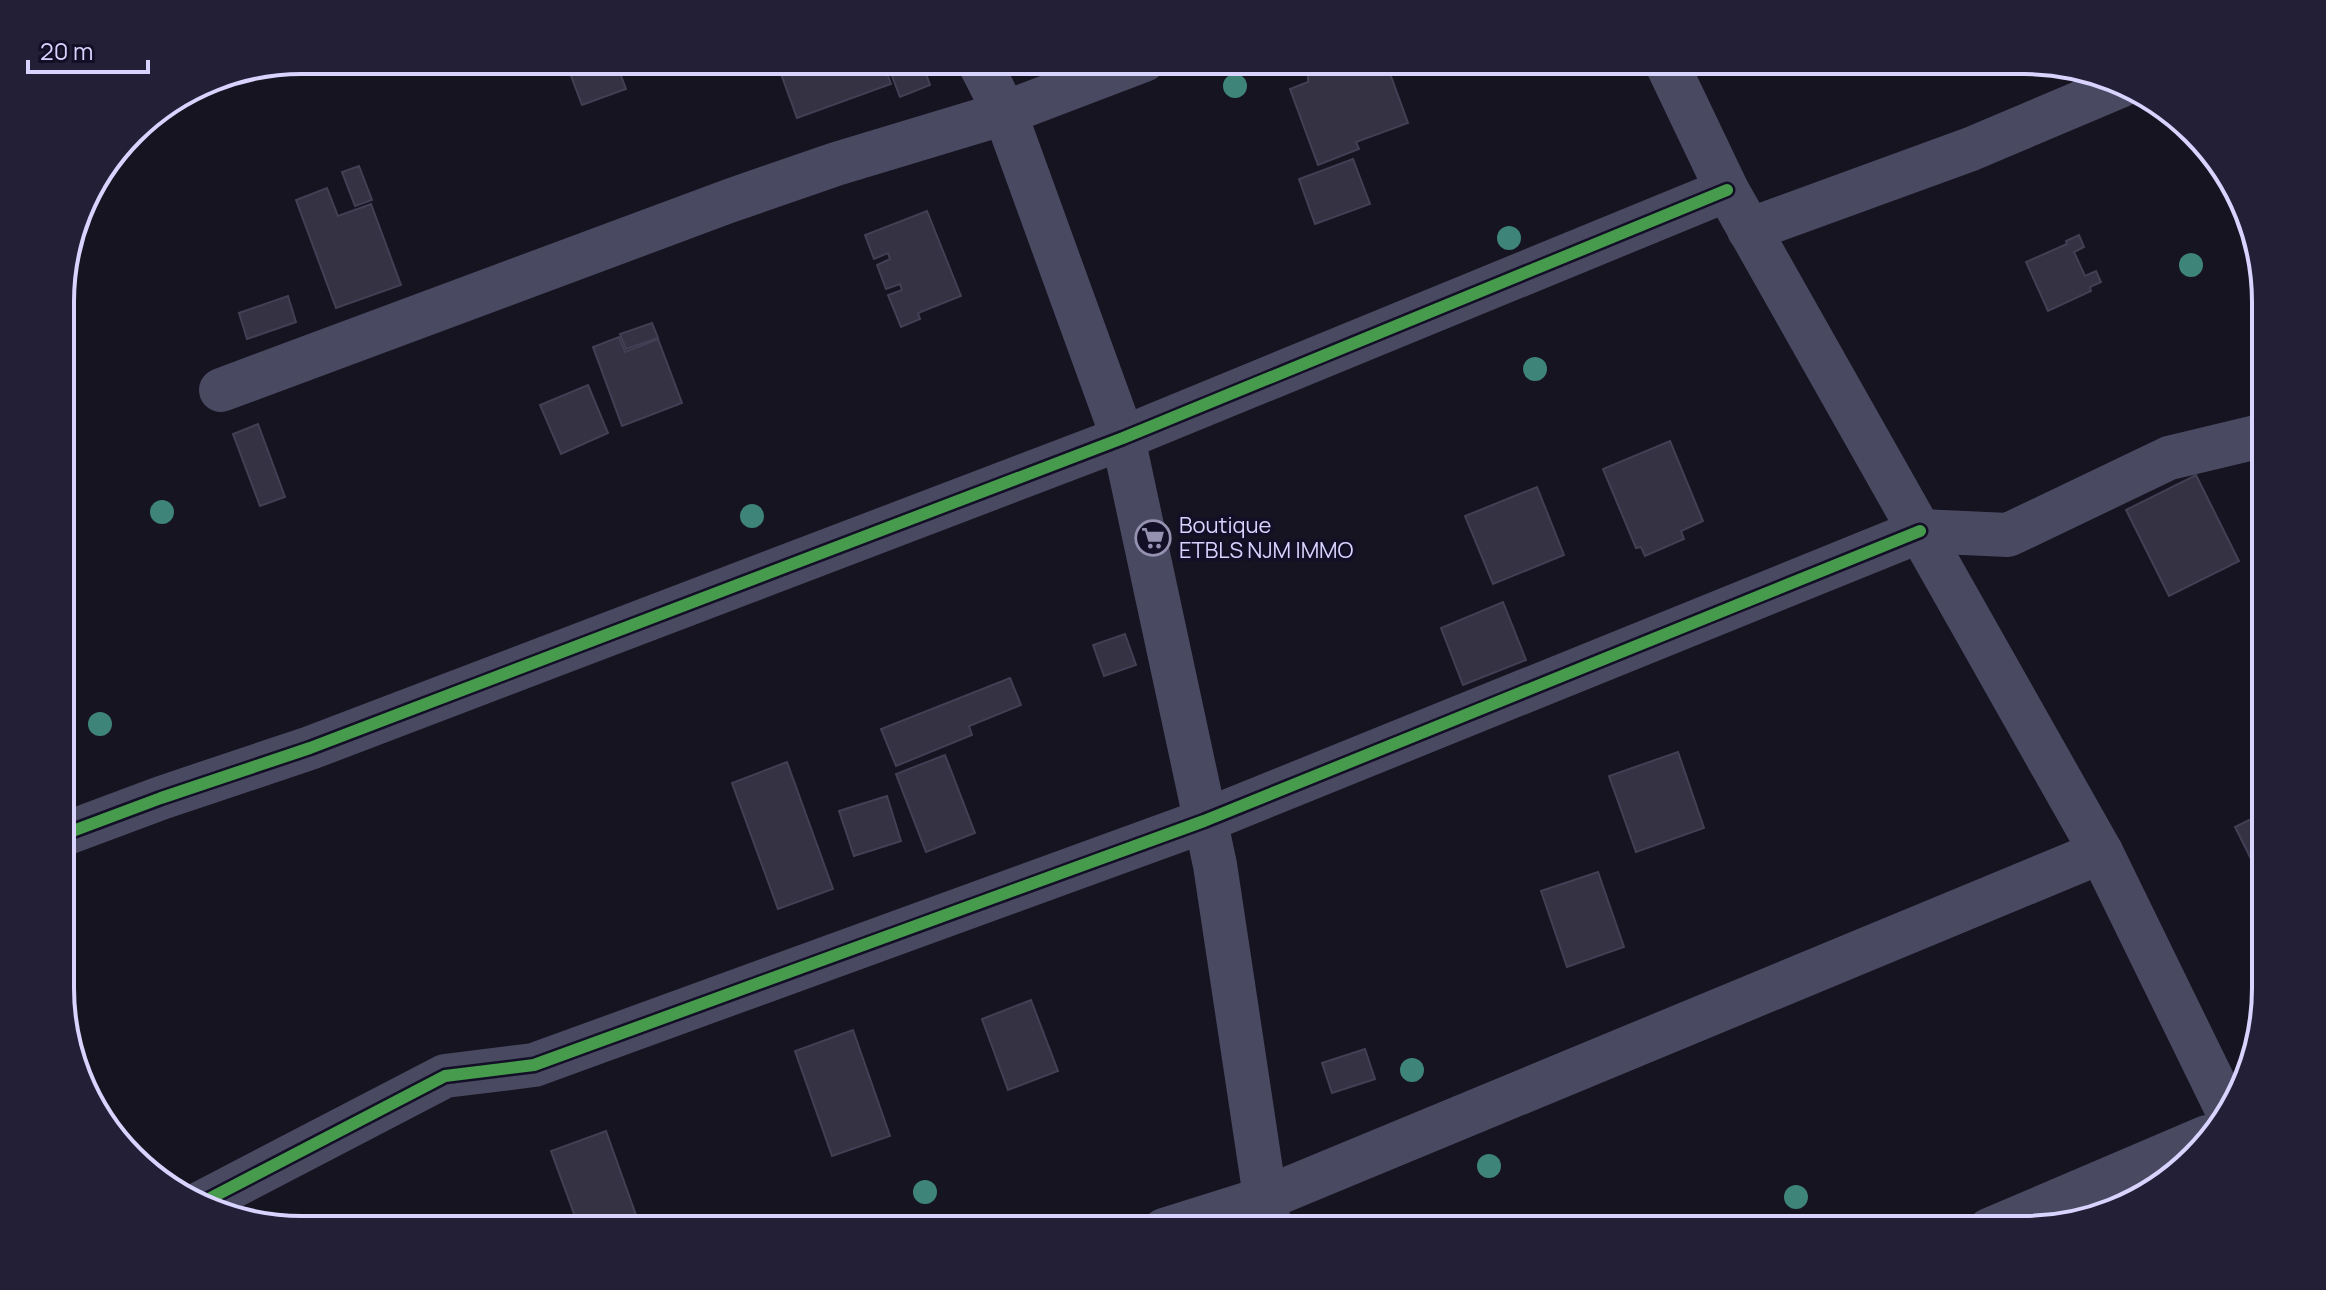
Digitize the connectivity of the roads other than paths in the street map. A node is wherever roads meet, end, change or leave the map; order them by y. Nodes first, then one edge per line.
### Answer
1 (985, 74) edge
2 (1107, 74) edge
3 (1672, 74) edge
4 (2108, 91) edge
5 (1005, 113) junction
6 (1727, 190) junction
7 (1749, 230) junction
8 (221, 390) dead end
9 (1123, 438) junction
10 (2252, 438) edge
11 (1920, 531) junction
12 (1204, 821) junction
13 (74, 831) edge
14 (2101, 852) junction
15 (2222, 1100) edge
16 (2188, 1145) edge
17 (212, 1197) edge
18 (1268, 1214) edge
19 (2022, 1216) edge

1 - 5 street
2 - 5 street
3 - 6 street
4 - 7 street
5 - 8 street
5 - 9 street
6 - 7 street
6 - 9 street
7 - 11 street
9 - 12 street
9 - 13 street
10 - 11 street
11 - 12 street
11 - 14 street
12 - 17 street
12 - 18 street
14 - 15 street
14 - 18 street
16 - 19 street

